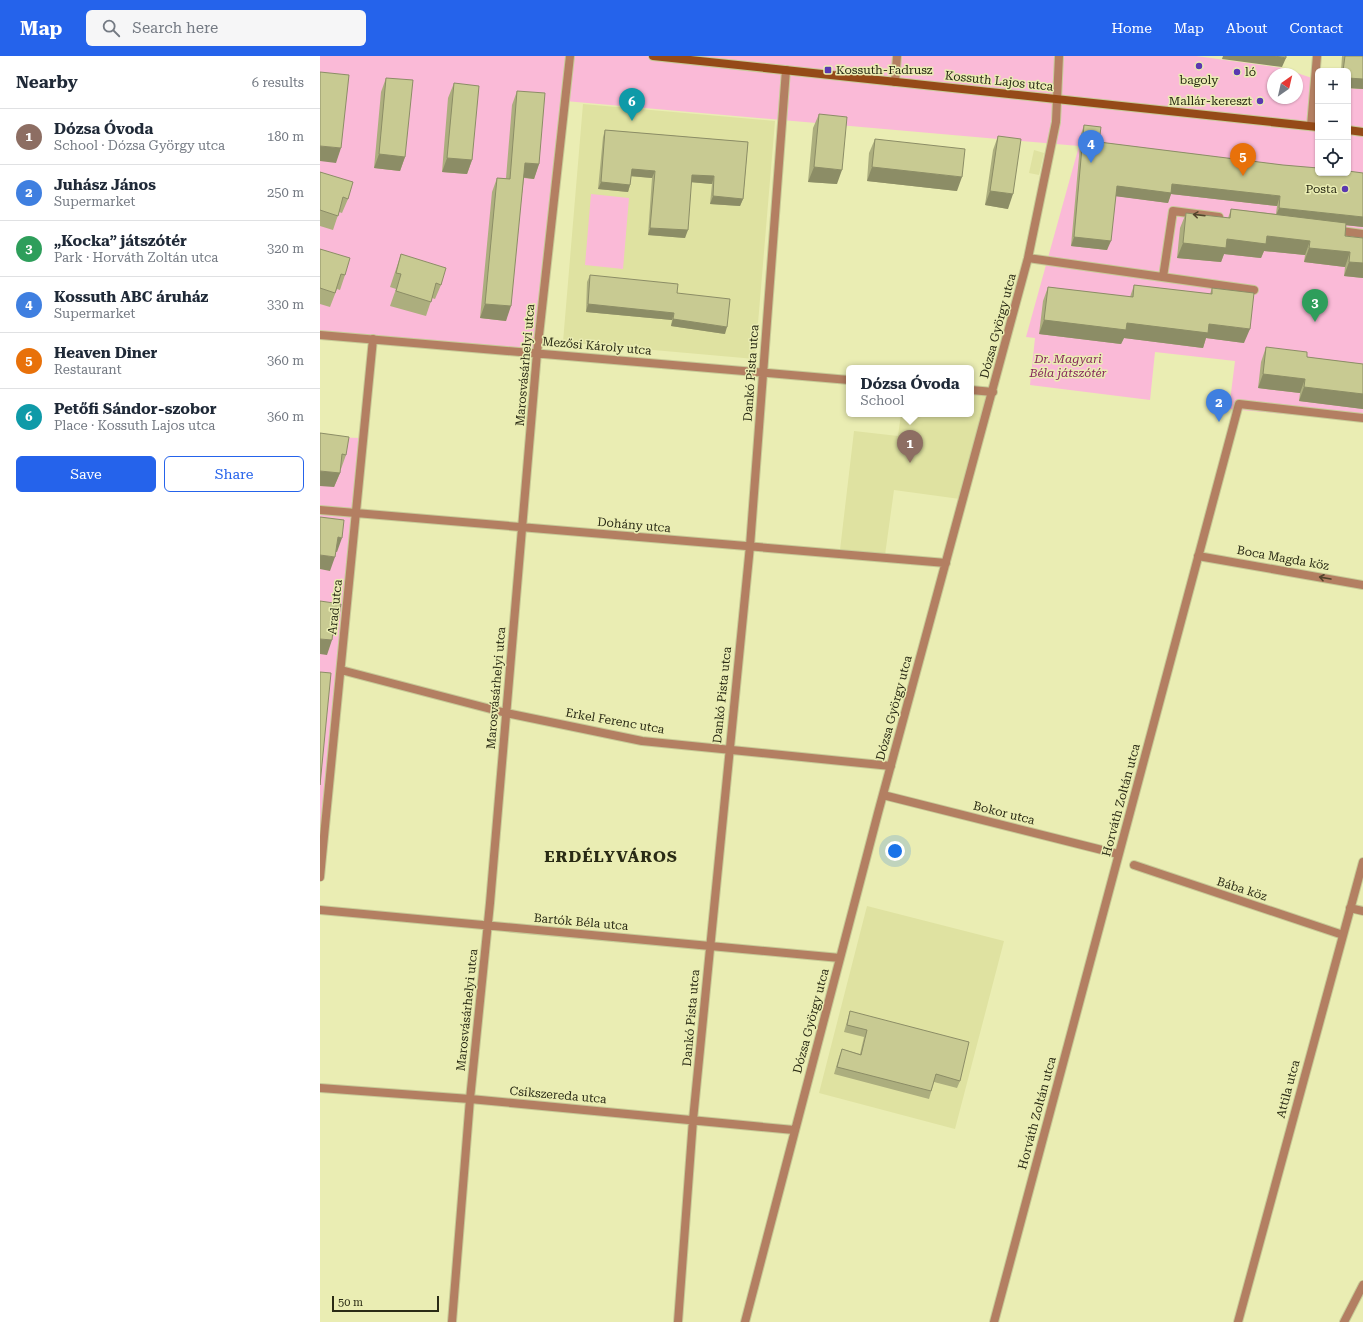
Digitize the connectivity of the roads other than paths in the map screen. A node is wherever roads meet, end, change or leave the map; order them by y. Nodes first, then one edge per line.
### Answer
1 (570, 56) edge
2 (653, 56) edge
3 (897, 56) edge
4 (1059, 56) edge
5 (1317, 56) edge
6 (786, 70) junction
7 (895, 82) junction
8 (1058, 99) junction
9 (1316, 104) edge
10 (1315, 127) edge
11 (1351, 130) edge
12 (1363, 132) edge
13 (1225, 218) edge
14 (1324, 229) edge
15 (1363, 234) edge
16 (1028, 258) junction
17 (1162, 277) junction
18 (1254, 290) dead end
19 (320, 335) edge
20 (373, 339) junction
21 (537, 353) junction
22 (763, 373) junction
23 (846, 380) edge
24 (974, 390) edge
25 (993, 392) junction
26 (1363, 418) edge
27 (320, 510) edge
28 (356, 513) junction
29 (522, 527) junction
30 (750, 546) junction
31 (1198, 556) junction
32 (946, 563) junction
33 (1363, 585) edge
34 (341, 670) junction
35 (506, 713) junction
36 (728, 749) junction
37 (891, 766) junction
38 (883, 795) junction
39 (1118, 854) junction
40 (1363, 862) edge
41 (1134, 865) dead end
42 (320, 877) edge
43 (1350, 908) junction
44 (320, 910) edge
45 (1363, 911) edge
46 (487, 925) junction
47 (1343, 935) junction
48 (710, 946) junction
49 (840, 958) junction
50 (320, 1088) edge
51 (470, 1099) junction
52 (693, 1120) junction
53 (794, 1130) junction
54 (1363, 1285) edge
55 (452, 1322) edge
56 (678, 1322) edge
57 (745, 1322) edge
58 (994, 1322) edge
59 (1238, 1322) edge
60 (1344, 1322) edge

1 - 21 street, Marosvásárhelyi utca
2 - 6 street, Kossuth Lajos utca
3 - 7 street
4 - 8 street, Dózsa György utca
5 - 9 street
6 - 7 street, Kossuth Lajos utca
6 - 22 street, Dankó Pista utca
7 - 8 street, Kossuth Lajos utca
8 - 10 street, Kossuth Lajos utca
8 - 16 street, Dózsa György utca
11 - 12 street
13 -> 17 street
14 - 15 street
16 - 17 street
16 - 25 street, Dózsa György utca
17 - 18 street
19 - 20 street, Mezősi Károly utca
20 - 21 street, Mezősi Károly utca
20 - 28 street, Arad utca
21 - 22 street, Mezősi Károly utca
21 - 29 street, Marosvásárhelyi utca
22 - 23 street, Mezősi Károly utca
22 - 30 street, Dankó Pista utca
24 - 25 street
25 - 32 street, Dózsa György utca
26 - 31 street, Horváth Zoltán utca
27 - 28 street, Dohány utca
28 - 29 street, Dohány utca
28 - 34 street, Arad utca
29 - 30 street, Dohány utca
29 - 35 street, Marosvásárhelyi utca
30 - 32 street, Dohány utca
30 - 36 street, Dankó Pista utca
33 -> 31 street, Boca Magda köz
31 - 39 street, Horváth Zoltán utca
32 - 37 street, Dózsa György utca
34 - 35 street, Erkel Ferenc utca
34 - 42 street, Arad utca
35 - 36 street, Erkel Ferenc utca
35 - 46 street, Marosvásárhelyi utca
36 - 37 street, Erkel Ferenc utca
36 - 48 street, Dankó Pista utca
37 - 38 street, Dózsa György utca
38 - 39 street, Bokor utca
38 - 49 street, Dózsa György utca
39 - 58 street, Horváth Zoltán utca
40 - 43 street, Attila utca
41 - 47 street, Bába köz
43 - 45 street
43 - 47 street, Attila utca
44 - 46 street, Bartók Béla utca
46 - 48 street, Bartók Béla utca
46 - 51 street, Marosvásárhelyi utca
47 - 59 street, Attila utca
48 - 49 street, Bartók Béla utca
48 - 52 street, Dankó Pista utca
49 - 53 street, Dózsa György utca
50 - 51 street, Csíkszereda utca
51 - 52 street, Csíkszereda utca
51 - 55 street, Marosvásárhelyi utca
52 - 53 street, Csíkszereda utca
52 - 56 street, Dankó Pista utca
53 - 57 street, Dózsa György utca
54 - 60 street

